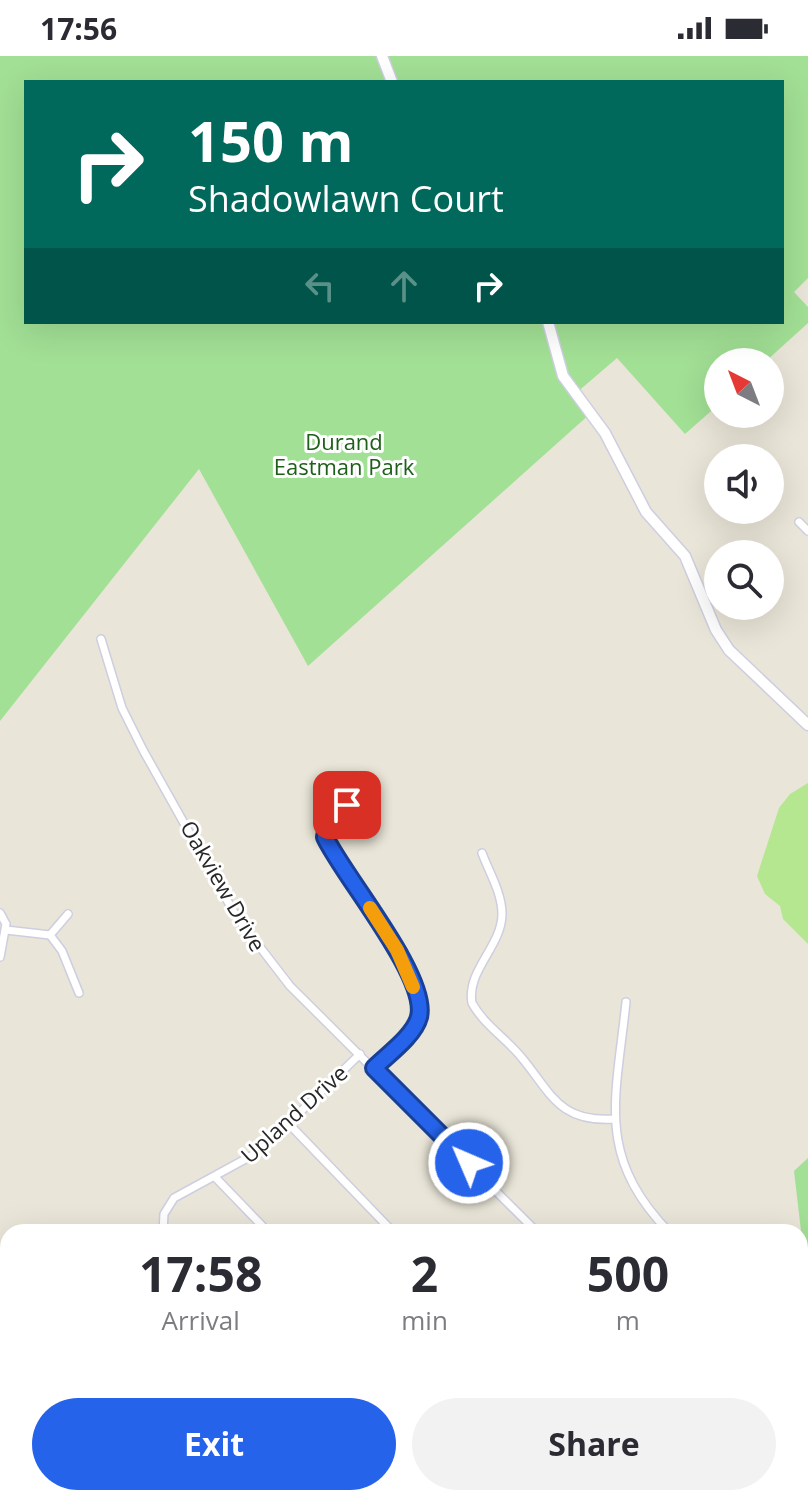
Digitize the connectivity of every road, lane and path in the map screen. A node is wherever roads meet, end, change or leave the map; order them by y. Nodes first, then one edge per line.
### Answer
1 (382, 56) edge
2 (391, 80) edge
3 (549, 324) edge
4 (799, 522) dead end
5 (808, 531) edge
6 (101, 639) dead end
7 (808, 725) edge
8 (347, 805) dead end
9 (482, 853) dead end
10 (0, 913) edge
11 (68, 914) dead end
12 (6, 930) junction
13 (50, 935) junction
14 (0, 957) edge
15 (79, 993) dead end
16 (626, 1002) dead end
17 (360, 1054) junction
18 (374, 1068) junction
19 (615, 1119) junction
20 (289, 1124) junction
21 (215, 1177) junction
22 (163, 1224) edge
23 (260, 1224) edge
24 (385, 1224) edge
25 (529, 1224) edge
26 (662, 1224) edge

1 - 2 street
3 - 7 street
4 - 5 street
6 - 17 street, Oakview Drive
8 - 18 street
9 - 19 street
10 - 12 street
11 - 13 street
12 - 13 street
12 - 14 street
13 - 15 street
16 - 19 street
17 - 18 street, Oakview Drive
17 - 20 street, Upland Drive
18 - 25 street, Oakview Drive
19 - 26 street
20 - 21 street, Upland Drive
20 - 24 street
21 - 22 street, Upland Drive
21 - 23 street

